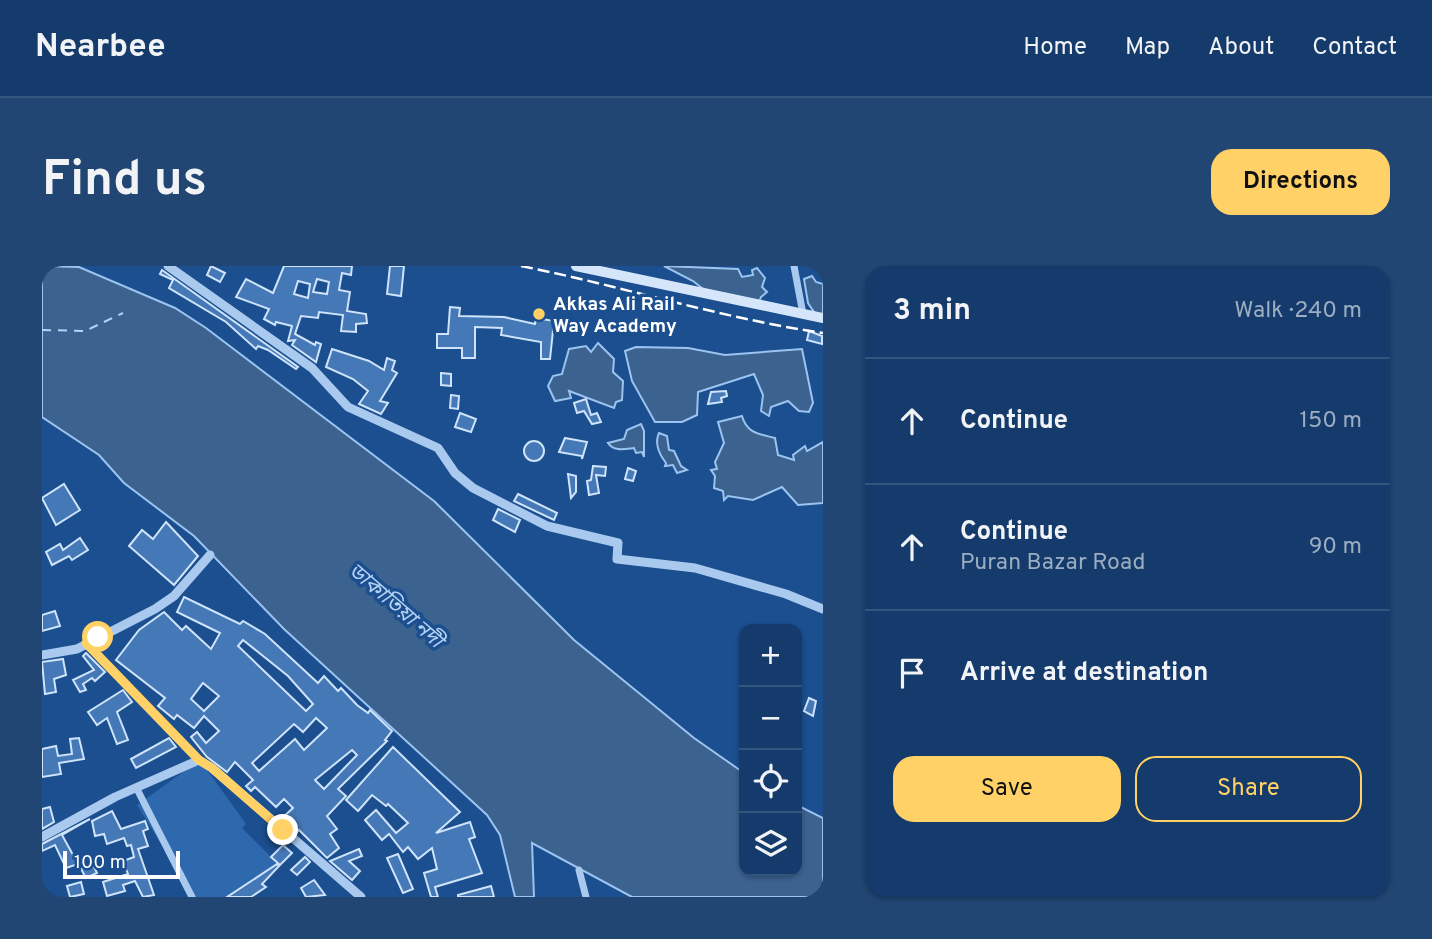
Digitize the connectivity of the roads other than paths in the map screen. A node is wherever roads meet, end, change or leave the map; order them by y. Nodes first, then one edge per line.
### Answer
1 (168, 266) edge
2 (576, 266) edge
3 (794, 266) edge
4 (803, 314) junction
5 (823, 318) edge
6 (210, 555) dead end
7 (823, 609) edge
8 (86, 643) junction
9 (42, 654) edge
10 (199, 760) junction
11 (137, 789) junction
12 (42, 837) edge
13 (579, 870) dead end
14 (192, 897) edge
15 (361, 897) edge
16 (586, 897) edge

1 - 7 street
2 - 4 main road
3 - 4 street
4 - 5 main road
6 - 8 street
8 - 9 street
8 - 10 street
10 - 11 street
10 - 15 street
11 - 12 street
11 - 14 street
13 - 16 street

